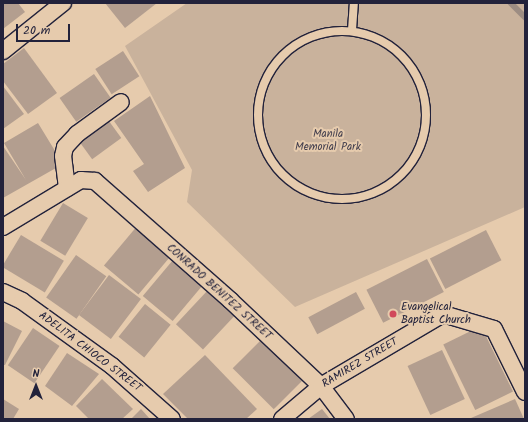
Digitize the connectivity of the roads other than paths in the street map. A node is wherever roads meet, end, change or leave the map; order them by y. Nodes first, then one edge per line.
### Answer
1 (63, 3) edge
2 (354, 3) edge
3 (352, 30) junction
4 (3, 51) edge
5 (122, 102) dead end
6 (74, 184) junction
7 (3, 227) edge
8 (3, 292) edge
9 (322, 386) junction
10 (525, 392) edge
11 (172, 419) edge
12 (282, 419) edge
13 (346, 419) edge

1 - 4 street
2 - 3 lane
3 - 3 lane
5 - 6 street
6 - 7 street
6 - 9 street, CONRADO BENITEZ STREET
8 - 11 street, ADELITA CHIOCO STREET
9 - 10 street, RAMIREZ STREET
9 - 12 street, RAMIREZ STREET
9 - 13 street, CONRADO BENITEZ STREET

